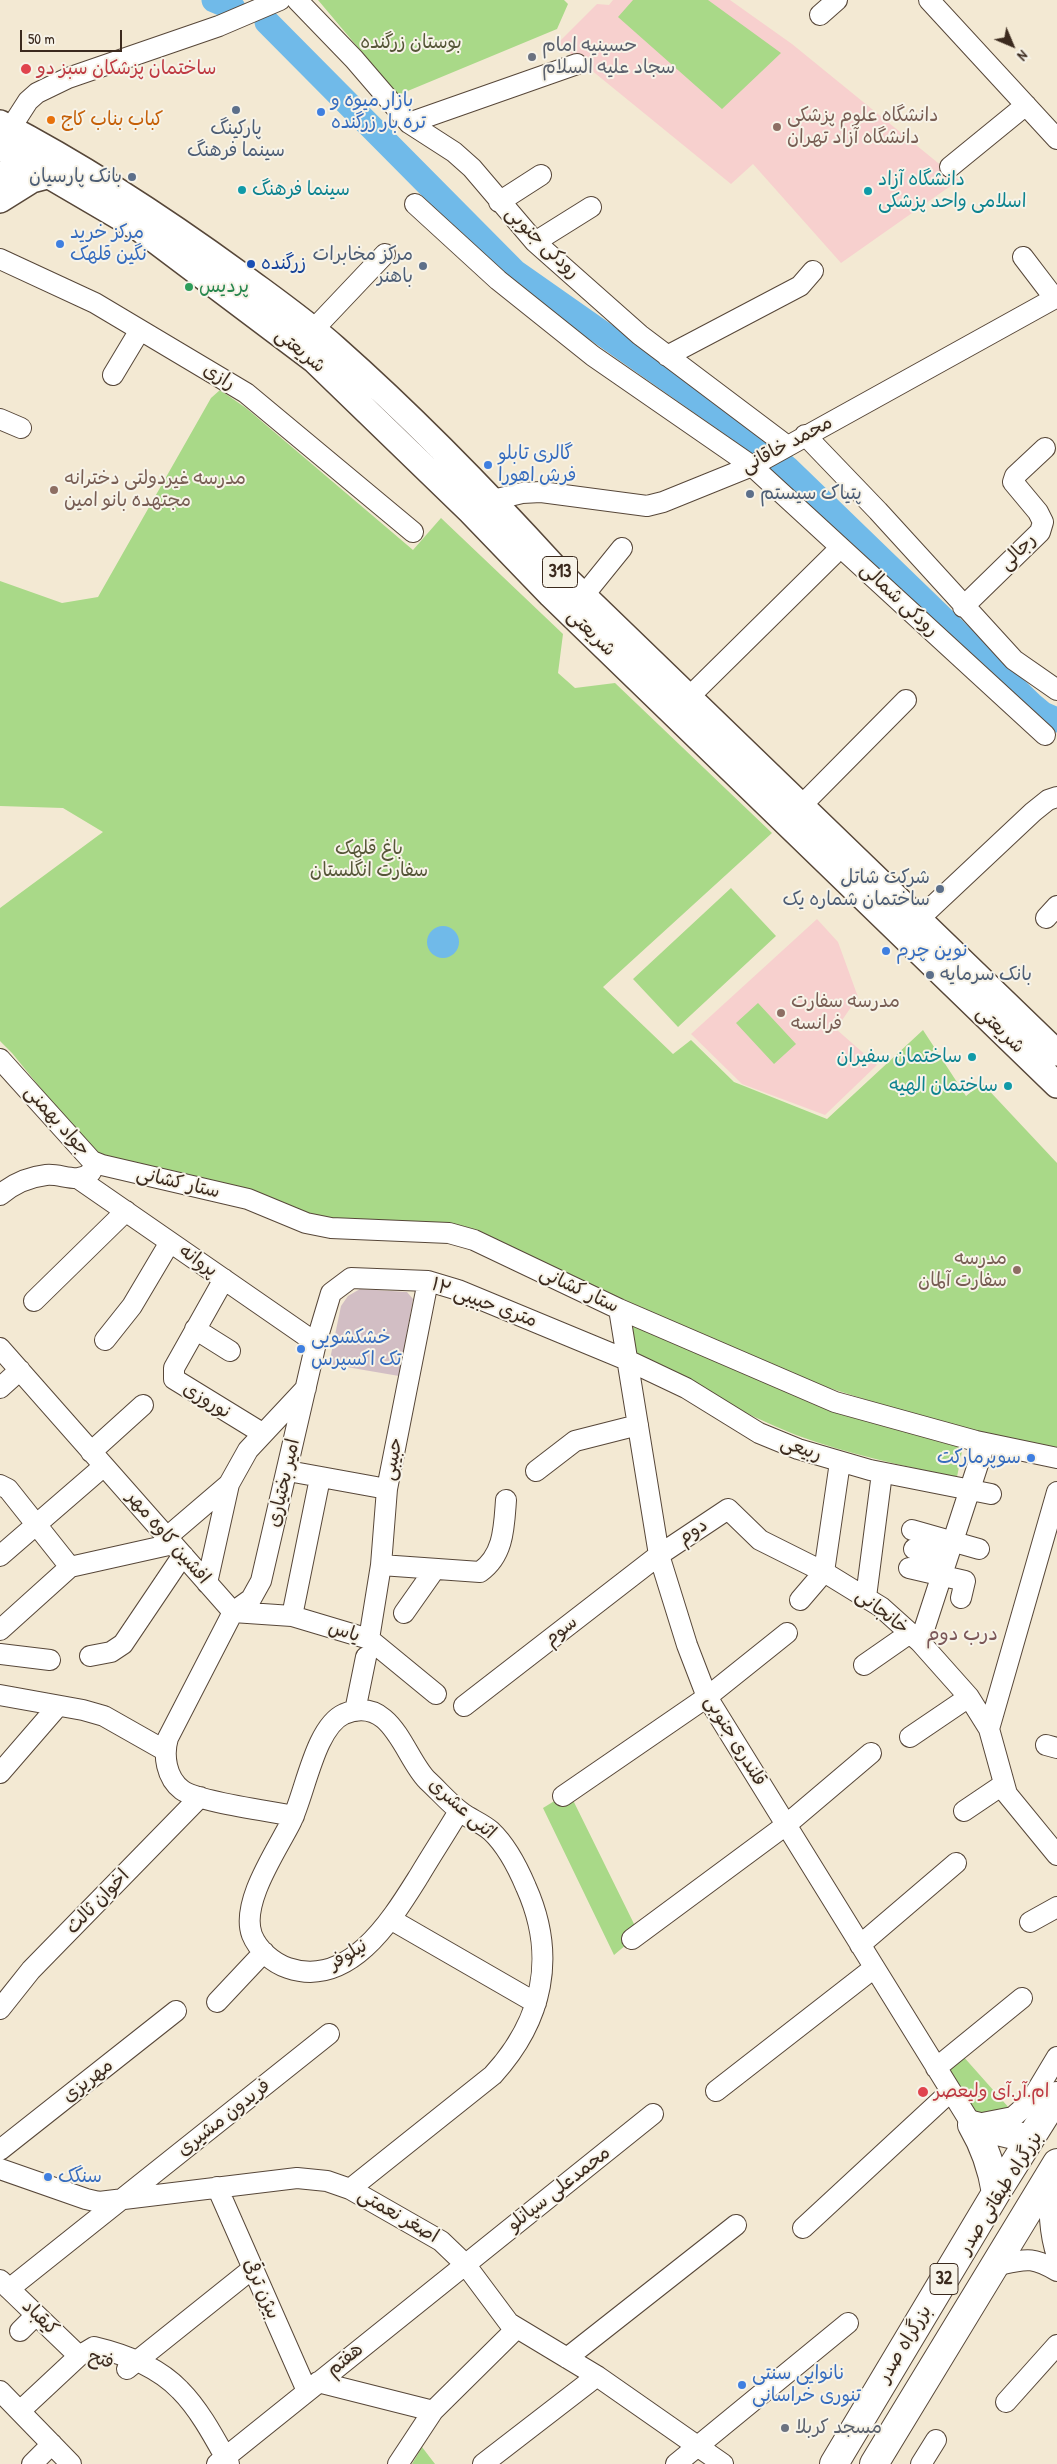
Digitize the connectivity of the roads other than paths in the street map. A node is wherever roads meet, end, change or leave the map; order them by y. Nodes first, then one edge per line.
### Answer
1 (280, 0) edge
2 (297, 0) edge
3 (837, 0) edge
4 (929, 0) edge
5 (820, 14) dead end
6 (577, 64) dead end
7 (1026, 105) junction
8 (409, 123) junction
9 (1057, 139) edge
10 (8, 142) edge
11 (950, 167) dead end
12 (541, 174) dead end
13 (51, 175) junction
14 (0, 191) edge
15 (0, 200) edge
16 (499, 202) junction
17 (415, 204) dead end
18 (591, 206) dead end
19 (535, 242) junction
20 (385, 254) dead end
21 (1023, 257) dead end
22 (0, 259) edge
23 (813, 271) dead end
24 (1053, 306) edge
25 (140, 330) junction
26 (313, 330) junction
27 (667, 356) junction
28 (113, 375) dead end
29 (0, 419) edge
30 (21, 428) dead end
31 (805, 435) junction
32 (786, 446) junction
33 (1045, 448) dead end
34 (752, 466) junction
35 (494, 500) junction
36 (471, 512) junction
37 (413, 532) dead end
38 (622, 548) dead end
39 (833, 555) dead end
40 (584, 595) junction
41 (963, 607) junction
42 (1056, 687) edge
43 (689, 697) junction
44 (906, 700) dead end
45 (1045, 735) dead end
46 (1057, 797) edge
47 (801, 806) junction
48 (919, 920) junction
49 (1057, 1053) edge
50 (2, 1064) edge
51 (1057, 1085) edge
52 (92, 1161) junction
53 (79, 1179) junction
54 (0, 1195) edge
55 (126, 1211) junction
56 (170, 1242) junction
57 (224, 1279) junction
58 (428, 1281) junction
59 (34, 1301) dead end
60 (619, 1309) junction
61 (194, 1329) junction
62 (104, 1340) dead end
63 (316, 1343) junction
64 (0, 1348) edge
65 (230, 1351) dead end
66 (627, 1360) junction
67 (20, 1370) junction
68 (0, 1388) edge
69 (306, 1388) junction
70 (143, 1406) dead end
71 (638, 1425) junction
72 (262, 1433) junction
73 (985, 1443) junction
74 (1057, 1458) edge
75 (98, 1459) junction
76 (840, 1462) junction
77 (288, 1471) junction
78 (536, 1471) dead end
79 (882, 1473) junction
80 (320, 1478) junction
81 (230, 1484) junction
82 (0, 1485) edge
83 (388, 1489) junction
84 (968, 1490) junction
85 (1057, 1492) edge
86 (992, 1494) dead end
87 (506, 1500) dead end
88 (728, 1509) joint
89 (37, 1524) junction
90 (174, 1545) junction
91 (979, 1549) dead end
92 (659, 1555) junction
93 (0, 1556) edge
94 (947, 1558) junction
95 (381, 1565) junction
96 (70, 1567) junction
97 (435, 1569) junction
98 (824, 1572) junction
99 (207, 1583) junction
100 (866, 1597) junction
101 (960, 1598) dead end
102 (800, 1600) dead end
103 (233, 1612) junction
104 (404, 1613) dead end
105 (292, 1616) junction
106 (0, 1630) edge
107 (787, 1633) dead end
108 (915, 1638) junction
109 (367, 1648) junction
110 (0, 1654) edge
111 (90, 1656) dead end
112 (50, 1660) dead end
113 (864, 1664) dead end
114 (436, 1694) dead end
115 (0, 1695) edge
116 (707, 1697) junction
117 (970, 1697) junction
118 (58, 1706) junction
119 (464, 1706) dead end
120 (355, 1711) junction
121 (989, 1729) junction
122 (910, 1737) dead end
123 (164, 1750) junction
124 (871, 1753) dead end
125 (0, 1773) edge
126 (1004, 1784) junction
127 (563, 1796) dead end
128 (200, 1797) junction
129 (459, 1811) junction
130 (964, 1812) dead end
131 (294, 1816) junction
132 (786, 1825) junction
133 (1057, 1855) edge
134 (956, 1863) dead end
135 (1057, 1907) edge
136 (392, 1920) junction
137 (1030, 1922) dead end
138 (632, 1939) dead end
139 (860, 1946) junction
140 (264, 1952) junction
141 (874, 1968) junction
142 (1022, 1998) dead end
143 (216, 2002) dead end
144 (536, 2003) junction
145 (0, 2009) edge
146 (176, 2011) dead end
147 (329, 2034) dead end
148 (1057, 2057) edge
149 (936, 2068) junction
150 (716, 2091) dead end
151 (950, 2092) junction
152 (1057, 2096) edge
153 (1057, 2103) edge
154 (654, 2114) dead end
155 (972, 2125) junction
156 (1030, 2139) junction
157 (0, 2150) edge
158 (0, 2169) edge
159 (1055, 2173) edge
160 (217, 2187) junction
161 (350, 2189) junction
162 (996, 2193) junction
163 (118, 2201) junction
164 (736, 2225) dead end
165 (803, 2228) dead end
166 (1057, 2256) edge
167 (465, 2264) junction
168 (1003, 2264) junction
169 (252, 2269) junction
170 (1057, 2271) edge
171 (5, 2284) edge
172 (36, 2315) junction
173 (848, 2323) dead end
174 (517, 2328) junction
175 (20, 2331) dead end
176 (1057, 2345) edge
177 (79, 2356) junction
178 (567, 2358) junction
179 (132, 2365) junction
180 (597, 2376) junction
181 (312, 2387) junction
182 (0, 2391) edge
183 (1006, 2402) dead end
184 (20, 2411) junction
185 (433, 2411) junction
186 (936, 2440) dead end
187 (52, 2444) junction
188 (699, 2446) junction
189 (222, 2462) edge
190 (32, 2464) edge
191 (71, 2464) edge
192 (398, 2464) edge
193 (483, 2464) edge
194 (676, 2464) edge
195 (722, 2464) edge
196 (836, 2464) edge
197 (874, 2464) edge
198 (878, 2464) edge
199 (921, 2464) edge

1 - 10 street
2 - 8 street, رودکی جنوبی
3 - 5 street
4 - 7 street
6 - 8 street
7 - 9 street
7 - 11 street
8 - 16 street, رودکی جنوبی
10 - 13 main road, شریعتی / 313
10 - 14 main road
10 - 26 main road, شریعتی / 313
12 - 16 street
13 - 15 main road
13 - 36 main road, شریعتی / 313
16 - 19 street, رودکی جنوبی
17 - 34 street
18 - 19 street
19 - 27 street, رودکی جنوبی
20 - 26 street
21 - 24 street
22 - 25 street, رازی
23 - 27 street
24 - 31 street, محمد خاقانی
25 - 28 street
25 - 37 street, رازی
26 - 35 main road, شریعتی / 313
27 - 32 street, رودکی جنوبی
29 - 30 street
31 - 32 street, محمد خاقانی
31 - 41 street, رودکی شمالی
32 - 34 street, محمد خاقانی
33 - 41 street, رجالی
34 - 35 street, محمد خاقانی
34 - 45 street, رودکی شمالی
35 - 36 main road
35 - 40 main road, شریعتی / 313
36 - 51 main road, شریعتی / 313
38 - 40 street
39 - 43 street
40 - 43 main road, شریعتی / 313
41 - 42 street, رودکی شمالی
43 - 47 main road, شریعتی / 313
44 - 47 street
46 - 48 street
47 - 48 main road, شریعتی / 313
48 - 49 main road, شریعتی / 313
50 - 52 street, جواد بهمنی
52 - 53 street
52 - 60 street, ستار کشانی
53 - 54 street
53 - 55 street, پروانه
55 - 56 street, پروانه
55 - 59 street
56 - 57 street, پروانه
56 - 62 street
57 - 61 street, نوروزی
57 - 63 street, پروانه
58 - 63 street, ۱۲ متری حبیبی
58 - 66 street, ۱۲ متری حبیبی
58 - 83 street, حبیبی
60 - 66 street, قلندری جنوبی
60 - 73 street, ستار کشانی
61 - 65 street
61 - 72 street, نوروزی
63 - 69 street, امیر بختیاری
64 - 67 street, افشین کاوه مهر
66 - 71 street, قلندری جنوبی
66 - 76 street, ربیعی
67 - 68 street
67 - 75 street, افشین کاوه مهر
69 - 72 street
69 - 77 street, امیر بختیاری
70 - 75 street
71 - 78 street
71 - 92 street, قلندری جنوبی
72 - 81 street
73 - 74 street, ستار کشانی
73 - 84 street
75 - 89 street
75 - 90 street, افشین کاوه مهر
76 - 79 street, ربیعی
76 - 98 street
77 - 80 street
77 - 103 street, امیر بختیاری
79 - 84 street, ربیعی
79 - 100 street
80 - 83 street
80 - 105 street
81 - 90 street
81 - 99 street
82 - 89 street
83 - 95 street, حبیبی
84 - 86 street, ربیعی
84 - 94 street
85 - 121 street
87 - 97 street
88 - 92 street, دوم
88 - 98 street, خانجانی
89 - 93 street
89 - 96 street
90 - 96 street
90 - 99 street, افشین کاوه مهر
90 - 111 street
91 - 94 street
92 - 116 street, قلندری جنوبی
92 - 119 street, سوم
94 - 94 street
94 - 101 street
94 - 108 street
95 - 97 street
95 - 109 street, حبیبی
96 - 106 street
97 - 104 street
98 - 100 street, خانجانی
98 - 102 street
99 - 103 street, افشین کاوه مهر
100 - 108 street, خانجانی
103 - 105 street, یاس
103 - 123 street
105 - 109 street, یاس
107 - 116 street
108 - 113 street
108 - 117 street, خانجانی
109 - 114 street, یاس
109 - 120 street, حبیبی
110 - 112 street
115 - 118 street
116 - 127 street
116 - 132 street, قلندری جنوبی
117 - 121 street, خانجانی
117 - 122 street
118 - 123 street
118 - 125 street
120 - 129 street, اثنی عشری
120 - 131 street
121 - 126 street, خانجانی
123 - 128 street
124 - 132 street
126 - 130 street
126 - 133 street, خانجانی
128 - 131 street
128 - 145 street, اخوان ثالث
129 - 136 street, نیلوفر
129 - 144 street, اثنی عشری
131 - 140 street, نیلوفر
132 - 138 street
132 - 139 street, قلندری جنوبی
134 - 139 street
135 - 137 street
136 - 140 street, نیلوفر
136 - 144 street
139 - 141 street, قلندری جنوبی
140 - 143 street
141 - 149 street, قلندری جنوبی
141 - 150 street
142 - 149 street
144 - 161 street, اثنی عشری
146 - 157 street, مهریزی
147 - 163 street, فریدون مشیری
148 - 155 street
149 - 151 street, قلندری جنوبی
151 - 155 street, قلندری جنوبی
151 - 165 street
152 - 156 highway, بزرگراه صدر / 32
153 - 196 highway, بزرگراه طبقاتی صدر
154 - 167 street, محمدعلی سپانلو
155 - 156 highway
155 - 162 highway
156 - 162 highway, بزرگراه صدر / 32
158 - 163 street, اصغر نعمتی
159 - 166 street
159 - 168 highway, بزرگراه صدر / 32
159 - 197 highway, بزرگراه طبقاتی صدر
160 - 161 street, اصغر نعمتی
160 - 163 street, اصغر نعمتی
160 - 169 street, بیژن ترقی
161 - 167 street, اصغر نعمتی
162 - 196 highway, بزرگراه صدر / 32
163 - 171 street, فریدون مشیری
164 - 178 street
167 - 174 street, اصغر نعمتی
167 - 181 street, هفتم
168 - 170 street
168 - 198 highway, بزرگراه صدر / 32
169 - 179 street
169 - 181 street, بیژن ترقی
171 - 172 street, کیقباد
172 - 175 street
172 - 177 street, کیقباد
173 - 188 street
174 - 178 street, اصغر نعمتی
174 - 185 street
176 - 183 street
177 - 179 street, فتح
177 - 184 street
178 - 180 street, اصغر نعمتی
179 - 189 street, فتح
180 - 188 street, اصغر نعمتی
180 - 193 street
181 - 185 street
181 - 189 street, هفتم
182 - 184 street
184 - 187 street
185 - 192 street
186 - 199 street
187 - 190 street
187 - 191 street
188 - 194 street
188 - 195 street, اصغر نعمتی

